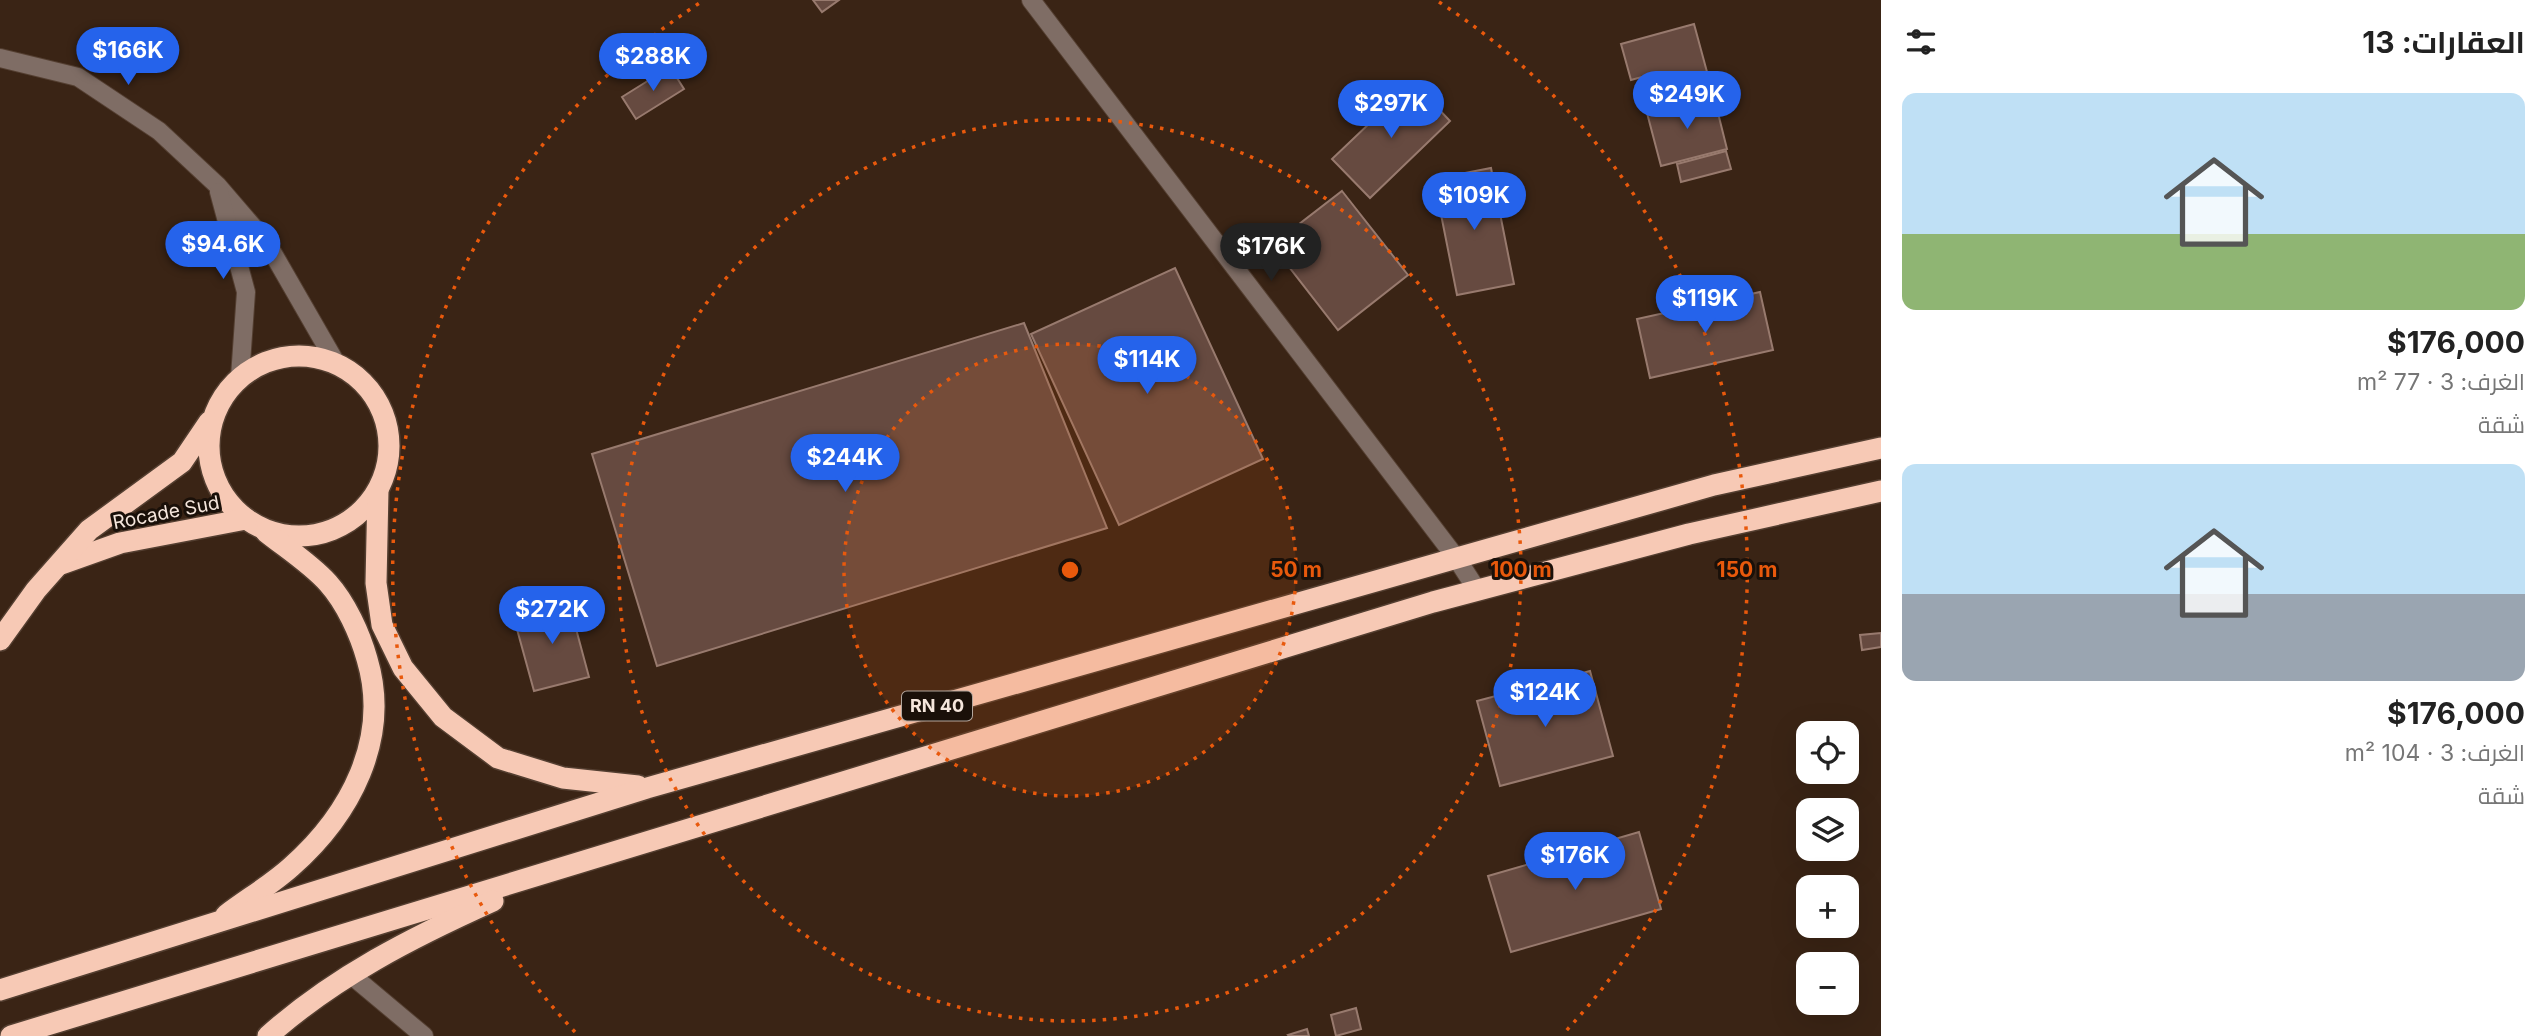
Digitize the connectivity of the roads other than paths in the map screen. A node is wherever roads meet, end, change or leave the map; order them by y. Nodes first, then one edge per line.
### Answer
1 (1031, 0) edge
2 (0, 58) edge
3 (217, 185) junction
4 (336, 363) junction
5 (240, 377) junction
6 (214, 414) junction
7 (1881, 449) edge
8 (377, 490) junction
9 (1881, 491) edge
10 (254, 524) junction
11 (1457, 559) junction
12 (56, 566) junction
13 (1476, 590) junction
14 (0, 640) edge
15 (647, 788) junction
16 (561, 870) junction
17 (212, 925) junction
18 (350, 974) junction
19 (0, 990) edge
20 (11, 1036) edge
21 (268, 1036) edge
22 (424, 1036) edge

1 - 11 street
2 - 3 street
3 - 4 street
3 - 5 street
4 - 5 highway
4 - 8 highway
5 - 6 highway
6 - 10 highway
6 - 12 highway
7 - 11 highway, RN 40
8 - 10 highway
8 - 15 highway
9 - 13 highway, RN 40
10 - 12 highway, Rocade Sud
10 - 17 highway
11 - 13 street
11 - 15 highway, RN 40
12 - 14 highway
13 - 16 highway, RN 40
15 - 17 highway, RN 40
16 - 18 highway
16 - 20 highway, RN 40
17 - 19 highway, RN 40
18 - 21 highway
18 - 22 street

